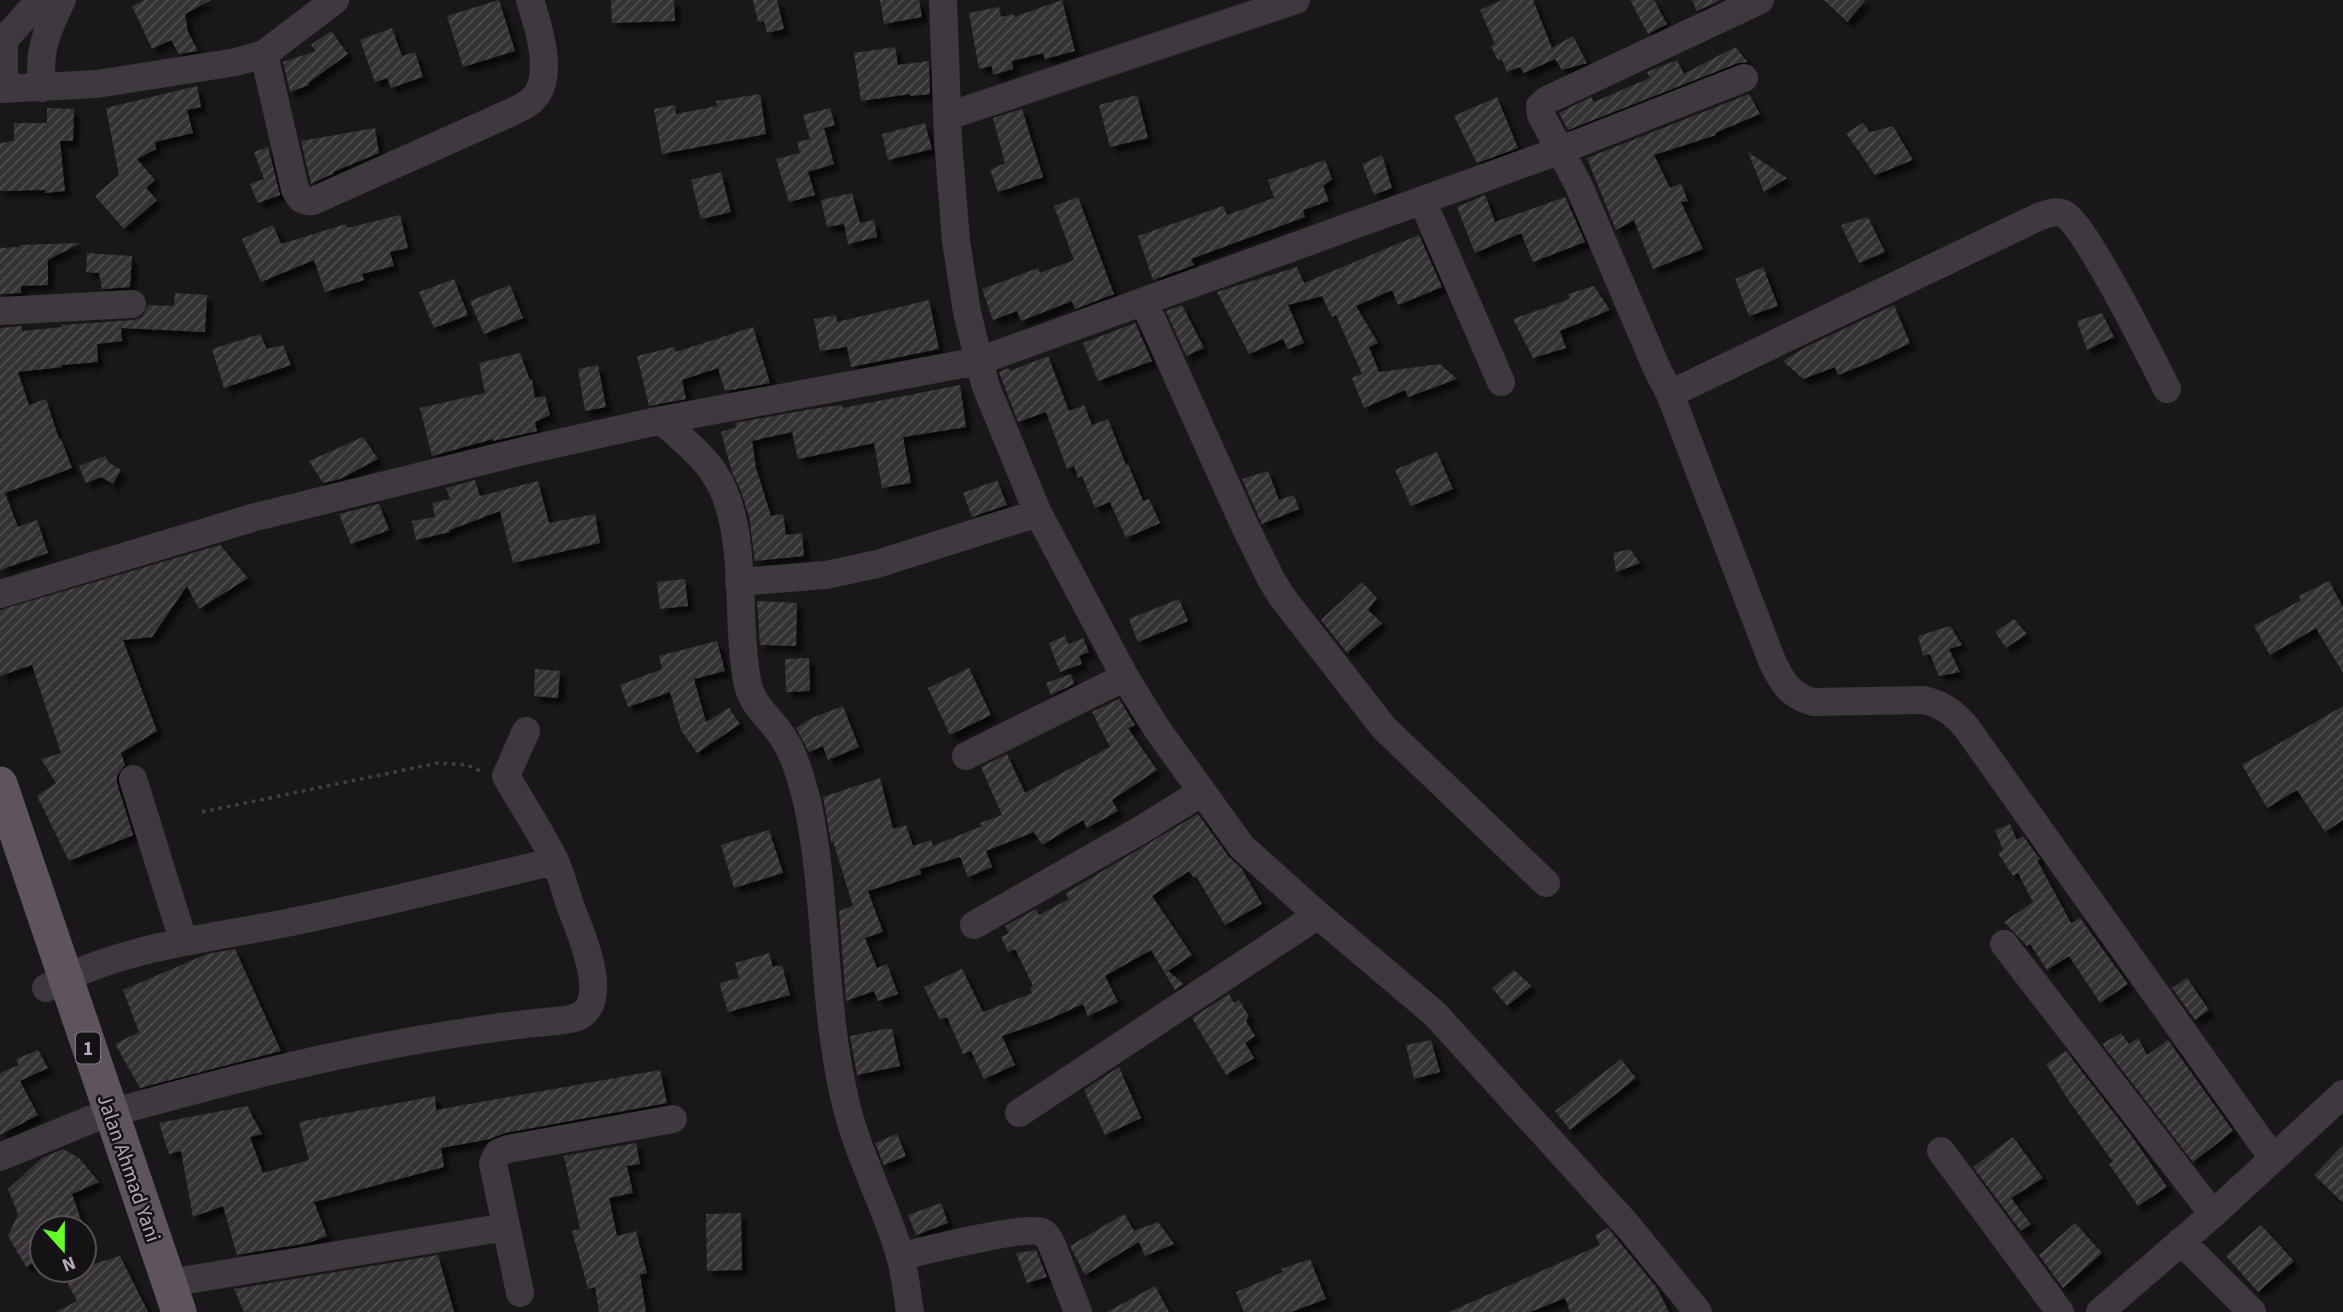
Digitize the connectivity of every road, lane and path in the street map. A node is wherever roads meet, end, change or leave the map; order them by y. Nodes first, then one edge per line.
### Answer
1 (40, 0) edge
2 (62, 0) edge
3 (335, 0) edge
4 (530, 0) edge
5 (943, 0) edge
6 (1296, 0) edge
7 (1760, 0) edge
8 (2, 34) edge
9 (264, 54) junction
10 (1744, 78) dead end
11 (54, 88) junction
12 (2, 89) edge
13 (959, 113) junction
14 (1561, 150) junction
15 (1422, 201) junction
16 (1144, 302) junction
17 (132, 304) dead end
18 (0, 311) edge
19 (978, 361) junction
20 (1502, 382) dead end
21 (2167, 389) dead end
22 (1670, 394) junction
23 (662, 420) junction
24 (1038, 513) junction
25 (739, 582) junction
26 (0, 594) edge
27 (1125, 677) junction
28 (526, 731) dead end
29 (966, 756) dead end
30 (506, 776) junction
31 (132, 779) dead end
32 (0, 784) edge
33 (1202, 792) junction
34 (202, 812) dead end
35 (0, 859) edge
36 (555, 862) junction
37 (1546, 883) dead end
38 (1318, 915) junction
39 (974, 925) dead end
40 (183, 940) junction
41 (2004, 944) dead end
42 (55, 983) junction
43 (2343, 1094) edge
44 (1019, 1112) dead end
45 (101, 1116) junction
46 (673, 1119) dead end
47 (1941, 1151) dead end
48 (0, 1157) edge
49 (2272, 1157) junction
50 (2213, 1213) junction
51 (506, 1227) junction
52 (2181, 1241) junction
53 (901, 1256) junction
54 (520, 1293) dead end
55 (169, 1302) edge
56 (910, 1312) edge
57 (1078, 1312) edge
58 (1698, 1312) edge
59 (2060, 1312) edge
60 (2100, 1312) edge
61 (2252, 1312) edge

1 - 8 street
2 - 11 street
3 - 9 street
4 - 9 street
5 - 13 street
6 - 13 street
7 - 14 street
8 - 12 street
9 - 11 street
10 - 14 street
11 - 12 street
13 - 19 street
14 - 15 street
14 - 22 street
15 - 16 street
15 - 20 street
16 - 19 street
16 - 37 street
17 - 18 street
19 - 23 street
19 - 24 street
21 - 22 street
22 - 49 street
23 - 25 street
23 - 26 street
24 - 25 street
24 - 27 street
25 - 53 street
27 - 29 street
27 - 33 street
28 - 30 street
30 - 34 path
30 - 36 street
31 - 40 street
32 - 42 main road, Jalan Ahmad Yani / 1
33 - 38 street
33 - 39 street
35 - 42 main road, 1
36 - 40 street
36 - 45 street
38 - 44 street
38 - 58 street
40 - 42 street
41 - 50 street
42 - 45 main road, Jalan Ahmad Yani / 1
43 - 49 street
45 - 48 street
45 - 55 main road, Jalan Ahmad Yani / 1
46 - 51 street
47 - 59 street
49 - 50 street
50 - 52 street
51 - 54 street
51 - 55 street
52 - 60 street
52 - 61 street
53 - 56 street
53 - 57 street

